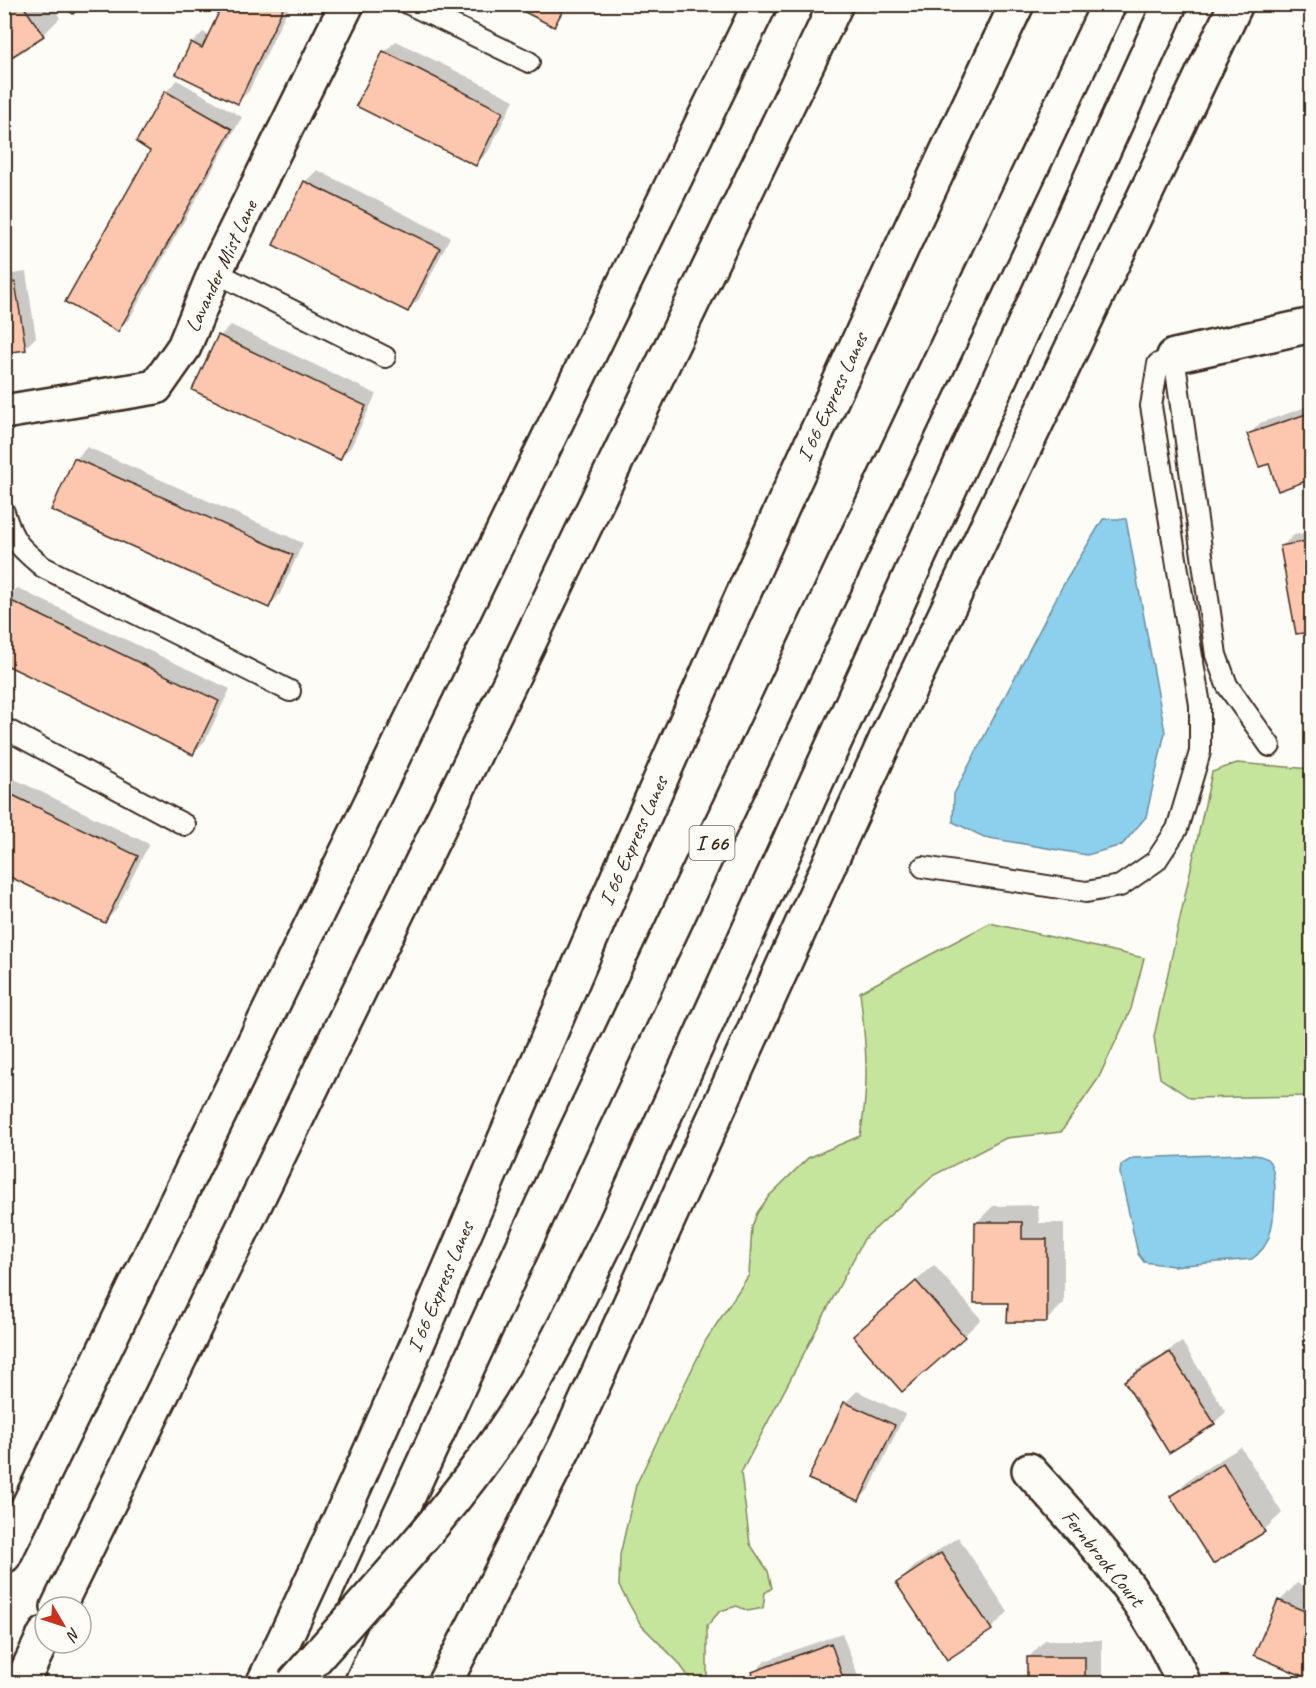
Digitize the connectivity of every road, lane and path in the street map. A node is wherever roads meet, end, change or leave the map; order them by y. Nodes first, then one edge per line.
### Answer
1 (347, 4) edge
2 (409, 4) edge
3 (759, 4) edge
4 (836, 4) edge
5 (1017, 4) edge
6 (1108, 4) edge
7 (1170, 4) edge
8 (1236, 4) edge
9 (529, 62) dead end
10 (215, 272) junction
11 (1311, 325) edge
12 (1174, 356) junction
13 (385, 357) dead end
14 (4, 412) edge
15 (4, 512) edge
16 (290, 691) dead end
17 (4, 728) edge
18 (1270, 746) dead end
19 (185, 825) dead end
20 (923, 867) dead end
21 (1029, 1470) dead end
22 (4, 1556) edge
23 (64, 1595) edge
24 (35, 1655) edge
25 (21, 1683) edge
26 (264, 1683) edge
27 (293, 1683) edge
28 (322, 1683) edge
29 (444, 1683) edge
30 (1184, 1683) edge

1 - 10 main road, Lavander Mist Lane
2 - 9 lane
3 - 22 main road
4 - 23 main road
5 - 26 main road, I 66 Express Lanes
6 - 28 main road, I 66
7 - 27 main road, bridge
8 - 29 main road
10 - 13 lane
10 - 14 main road, Lavander Mist Lane
11 - 12 main road
12 - 18 lane
12 - 20 lane
15 - 16 lane
17 - 19 lane
21 - 30 main road, Fernbrook Court
24 - 25 main road

